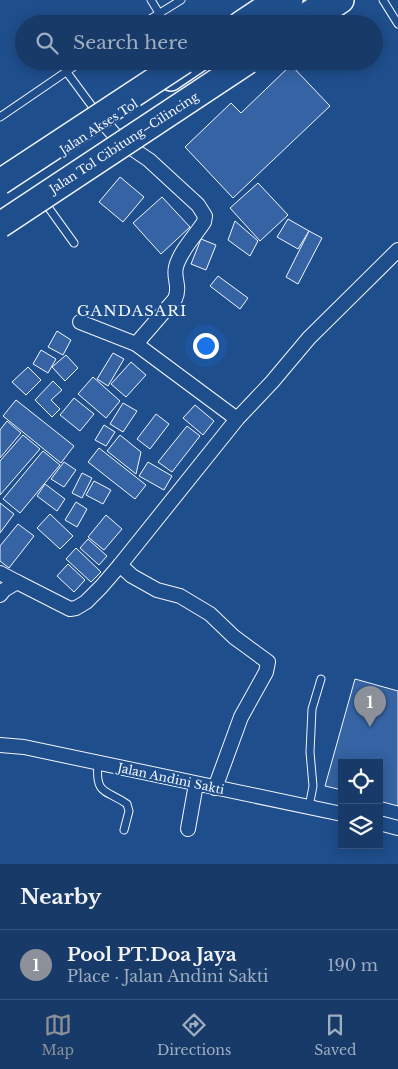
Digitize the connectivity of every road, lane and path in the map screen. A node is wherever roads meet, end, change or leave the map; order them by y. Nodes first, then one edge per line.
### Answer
1 (151, 0) edge
2 (181, 0) edge
3 (277, 0) edge
4 (292, 0) edge
5 (326, 0) edge
6 (341, 0) edge
7 (382, 0) edge
8 (159, 13) junction
9 (156, 15) edge
10 (254, 15) edge
11 (270, 15) edge
12 (304, 15) edge
13 (318, 15) edge
14 (398, 24) edge
15 (170, 70) edge
16 (188, 70) edge
17 (218, 70) edge
18 (234, 70) edge
19 (66, 71) joint
20 (0, 117) edge
21 (112, 131) junction
22 (0, 182) edge
23 (37, 192) junction
24 (0, 193) edge
25 (0, 217) edge
26 (0, 225) edge
27 (74, 242) dead end
28 (398, 250) edge
29 (80, 322) dead end
30 (136, 344) junction
31 (237, 418) junction
32 (120, 565) junction
33 (0, 573) edge
34 (17, 582) junction
35 (0, 595) edge
36 (322, 679) dead end
37 (0, 745) edge
38 (98, 763) junction
39 (196, 784) junction
40 (216, 788) junction
41 (308, 808) junction
42 (338, 813) edge
43 (383, 824) edge
44 (398, 828) edge
45 (188, 829) dead end
46 (124, 830) dead end

1 - 8 lane
2 - 8 lane
3 - 10 highway
4 - 11 main road
5 - 12 main road
6 - 13 highway
7 - 14 lane
8 - 9 lane
15 - 22 highway, bridge
16 - 21 main road, Jalan Akses Tol
17 - 21 main road, Jalan Akses Tol
18 - 26 highway, Jalan Tol Cibitung–Cilincing, bridge
19 - 20 lane
19 - 21 lane
21 - 23 main road, Jalan Akses Tol
21 - 24 main road, Jalan Akses Tol
21 - 30 street
23 - 25 main road, Jalan Akses Tol
23 - 27 lane
28 - 31 street
29 - 30 street
30 - 31 street
31 - 32 street
32 - 34 street
32 - 40 street
33 - 34 street
34 - 35 street
36 - 41 lane
37 - 38 street, Jalan Andini Sakti
38 - 39 street, Jalan Andini Sakti
38 - 46 lane
39 - 40 street, Jalan Andini Sakti
39 - 45 street
40 - 41 street, Jalan Andini Sakti
41 - 42 street, Jalan Andini Sakti
43 - 44 street

